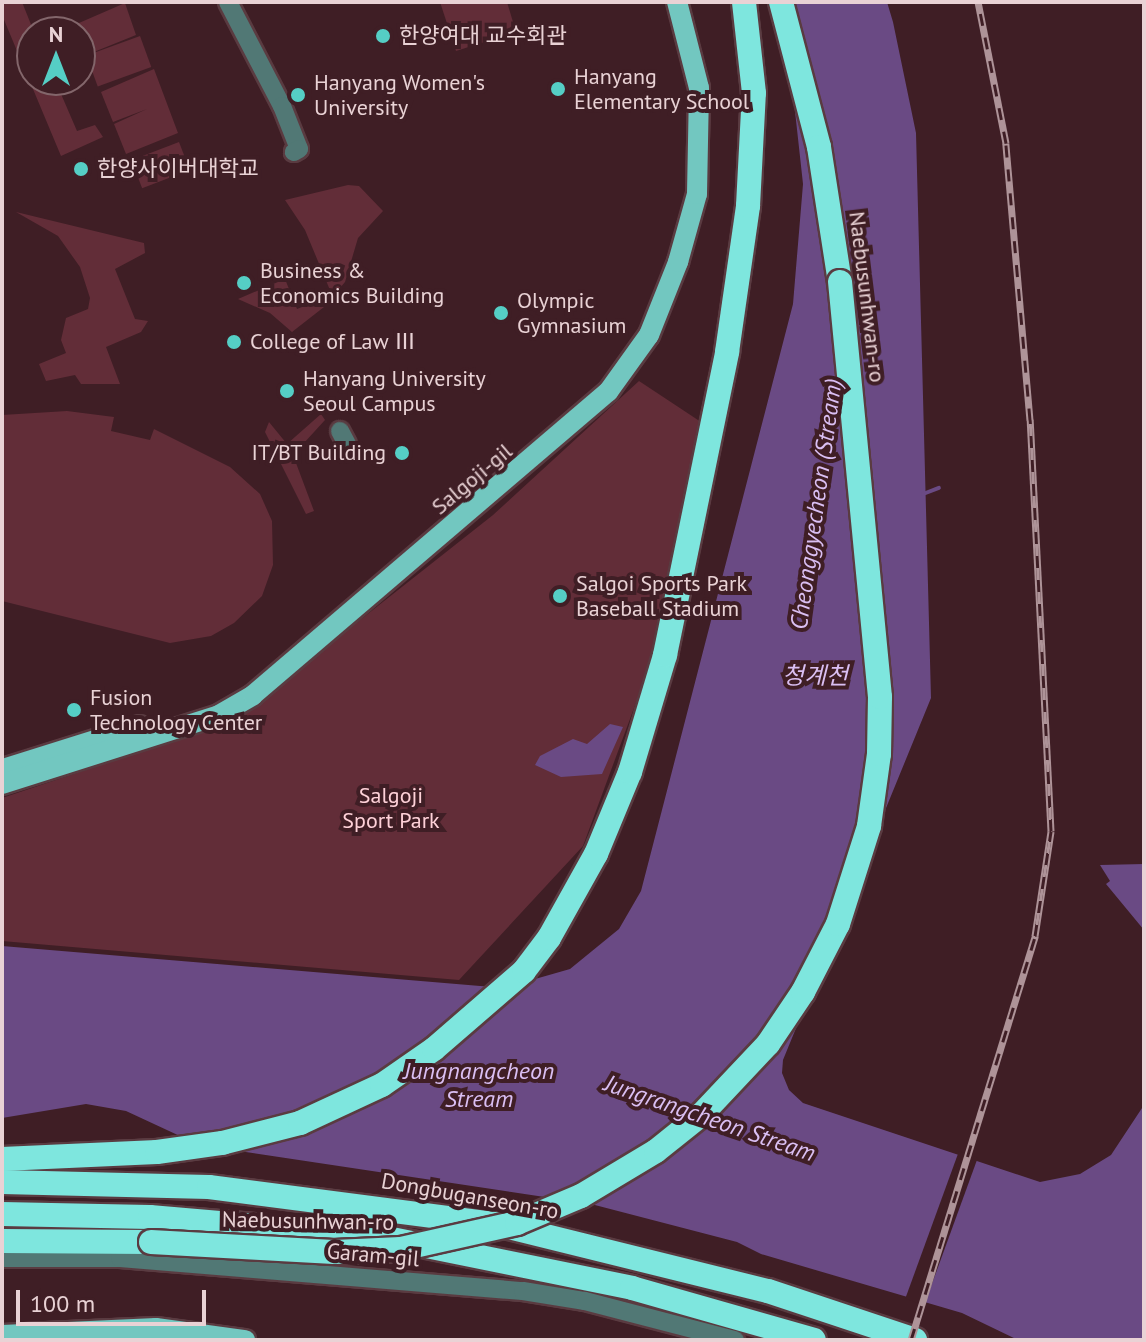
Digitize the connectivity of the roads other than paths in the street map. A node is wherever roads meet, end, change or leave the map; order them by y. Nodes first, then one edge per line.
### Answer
1 (228, 2) edge
2 (668, 2) edge
3 (677, 2) edge
4 (744, 2) edge
5 (781, 2) edge
6 (294, 152) dead end
7 (2, 770) edge
8 (2, 784) edge
9 (2, 1159) edge
10 (2, 1182) edge
11 (2, 1214) edge
12 (2, 1241) edge
13 (2, 1258) edge
14 (2, 1335) edge
15 (45, 1335) edge
16 (245, 1340) edge
17 (735, 1340) edge
18 (814, 1340) edge
19 (915, 1340) edge

1 - 6 street
2 - 7 main road, Salgoji-gil
3 - 8 main road, Salgoji-gil
4 - 9 highway
5 - 12 highway, Naebusunhwan-ro, bridge
10 - 19 highway, Dongbuganseon-ro
11 - 18 highway
13 - 17 street, Garam-gil
14 - 15 main road
15 - 16 main road

